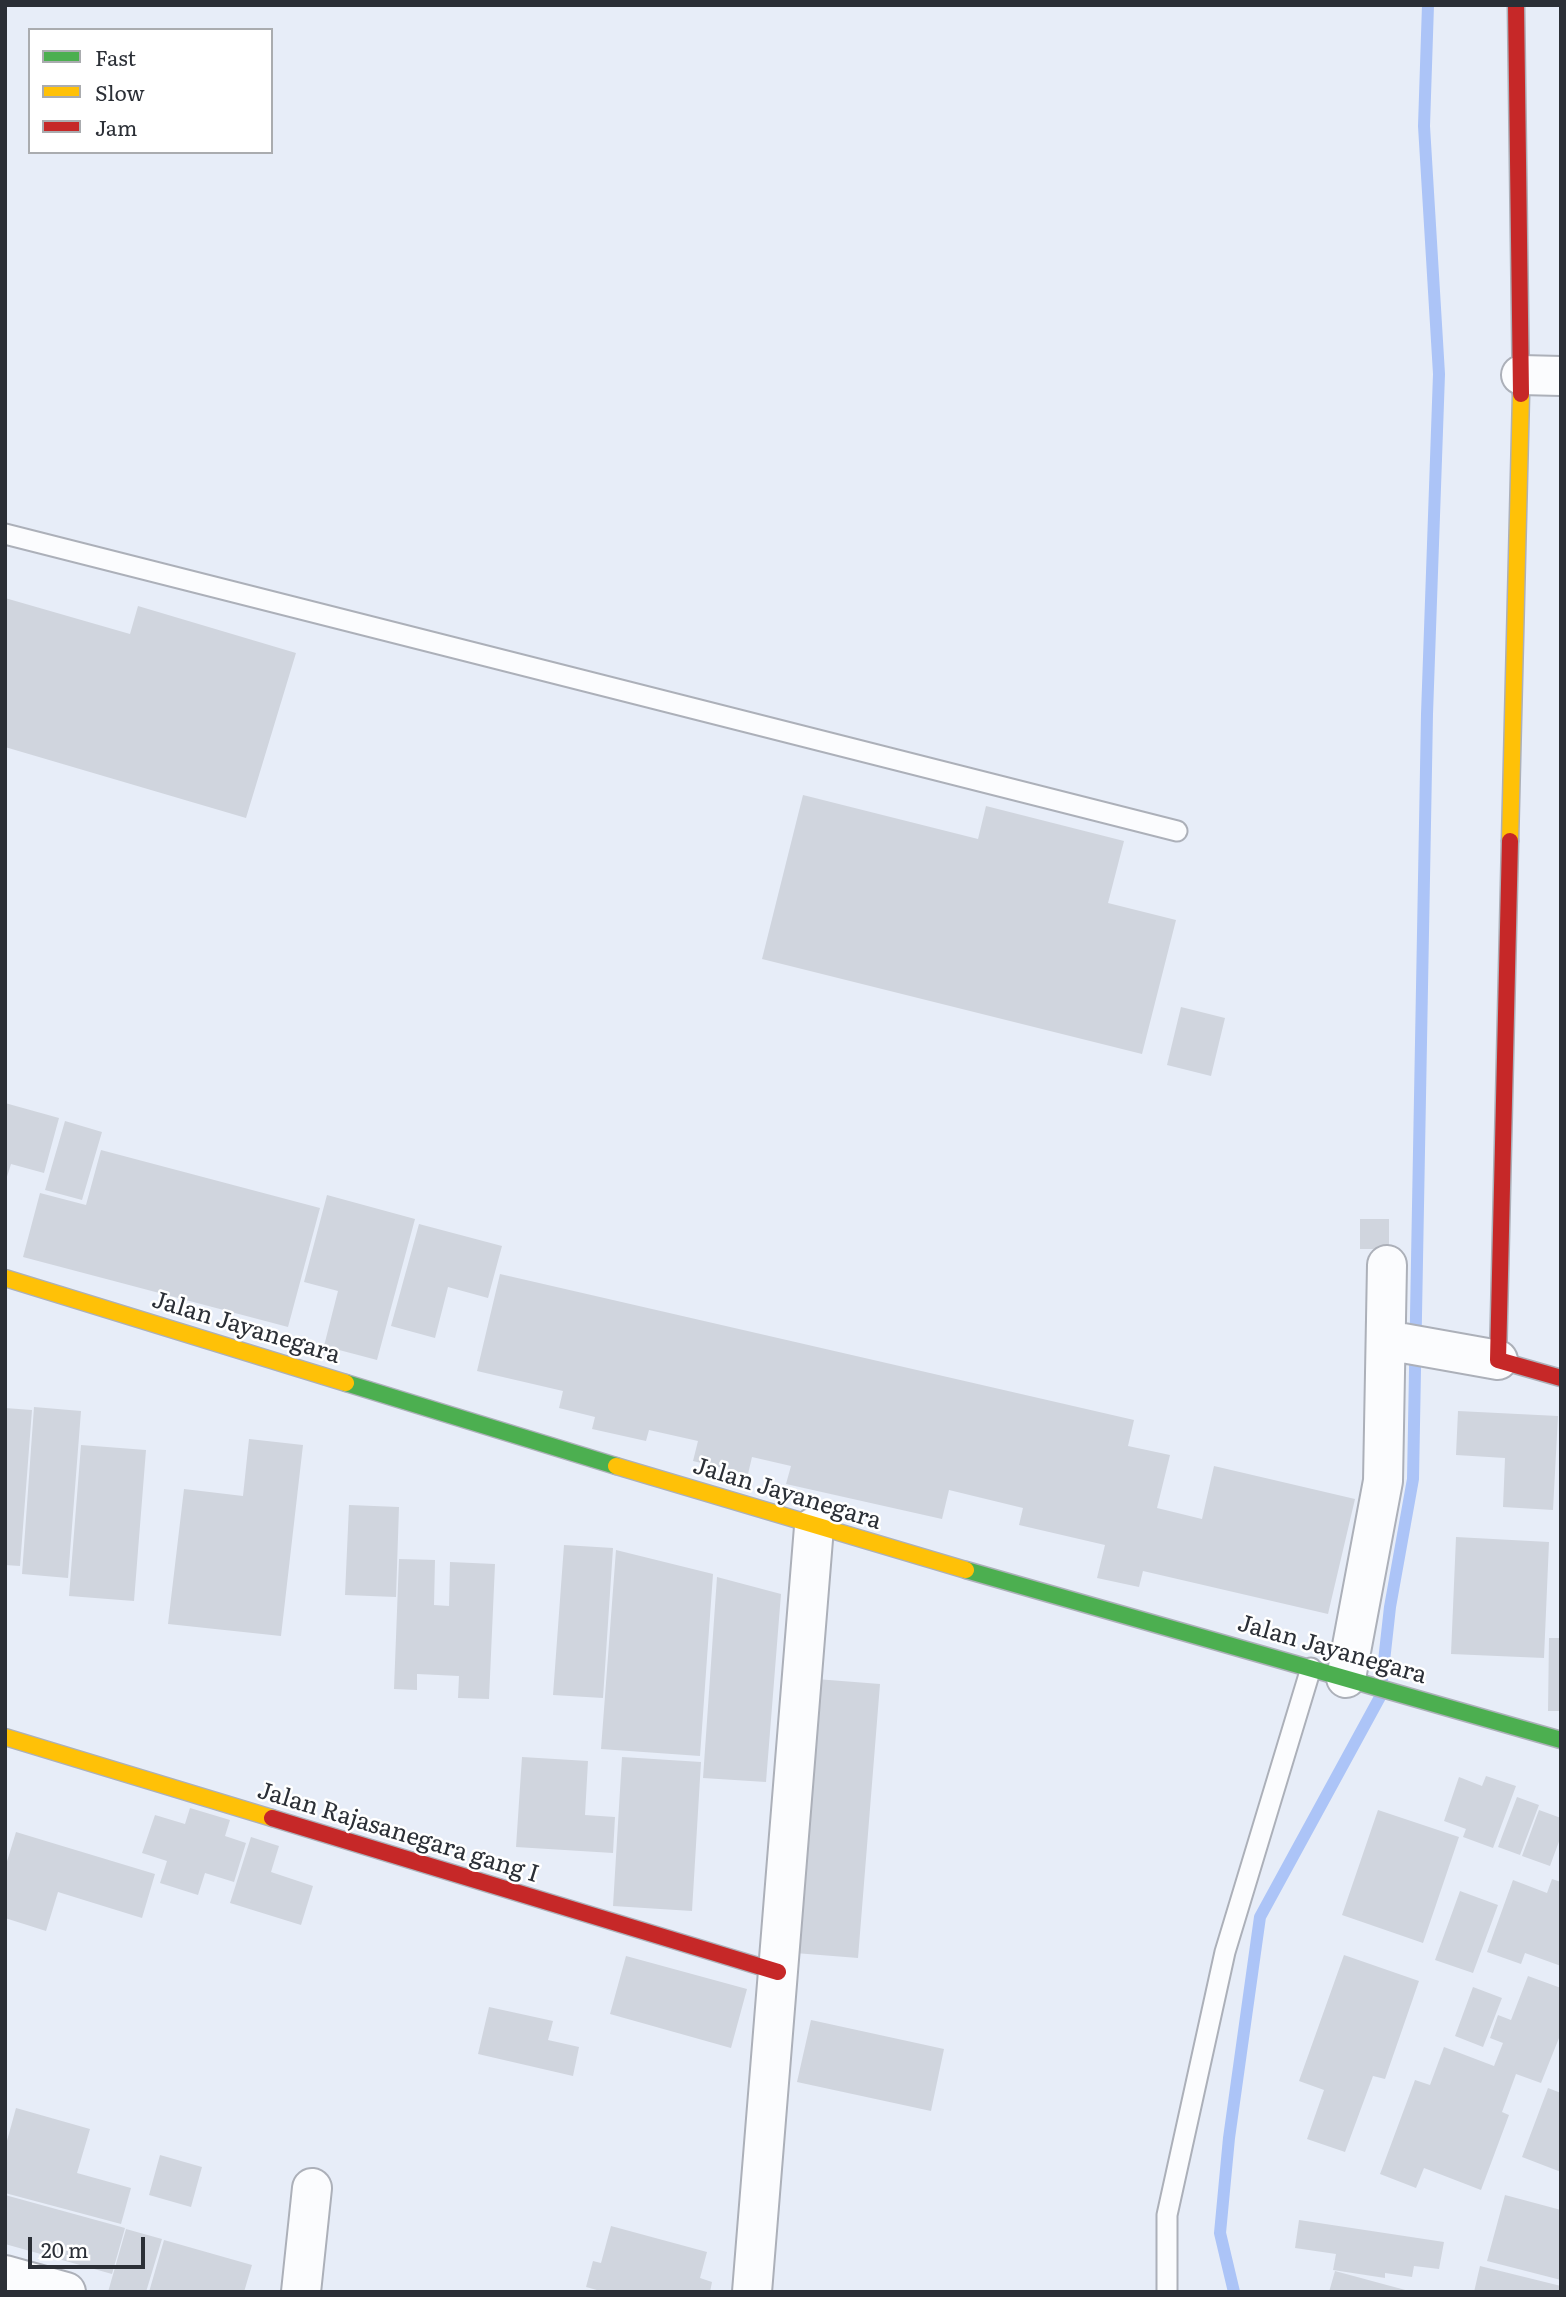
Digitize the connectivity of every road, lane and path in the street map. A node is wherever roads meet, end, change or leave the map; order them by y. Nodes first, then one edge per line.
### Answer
1 (1516, 5) edge
2 (1521, 375) junction
3 (1561, 376) edge
4 (5, 534) edge
5 (1177, 831) dead end
6 (1387, 1265) dead end
7 (5, 1278) edge
8 (1395, 1342) junction
9 (1485, 1358) junction
10 (1561, 1378) edge
11 (814, 1527) junction
12 (1339, 1676) junction
13 (5, 1737) edge
14 (1561, 1740) edge
15 (778, 1972) junction
16 (312, 2188) dead end
17 (5, 2275) edge
18 (66, 2292) edge
19 (301, 2292) edge
20 (752, 2292) edge
21 (1167, 2292) edge

1 - 2 street
2 - 3 street
2 - 9 street
4 - 5 lane
6 - 8 street
7 - 11 street, Jalan Jayanegara
8 - 9 street
8 - 12 street
9 - 10 street
11 - 12 street, Jalan Jayanegara
11 - 15 street
12 - 14 street, Jalan Jayanegara
12 - 21 lane
13 - 15 street, Jalan Rajasanegara gang I
15 - 20 street
16 - 19 street
17 - 18 street

